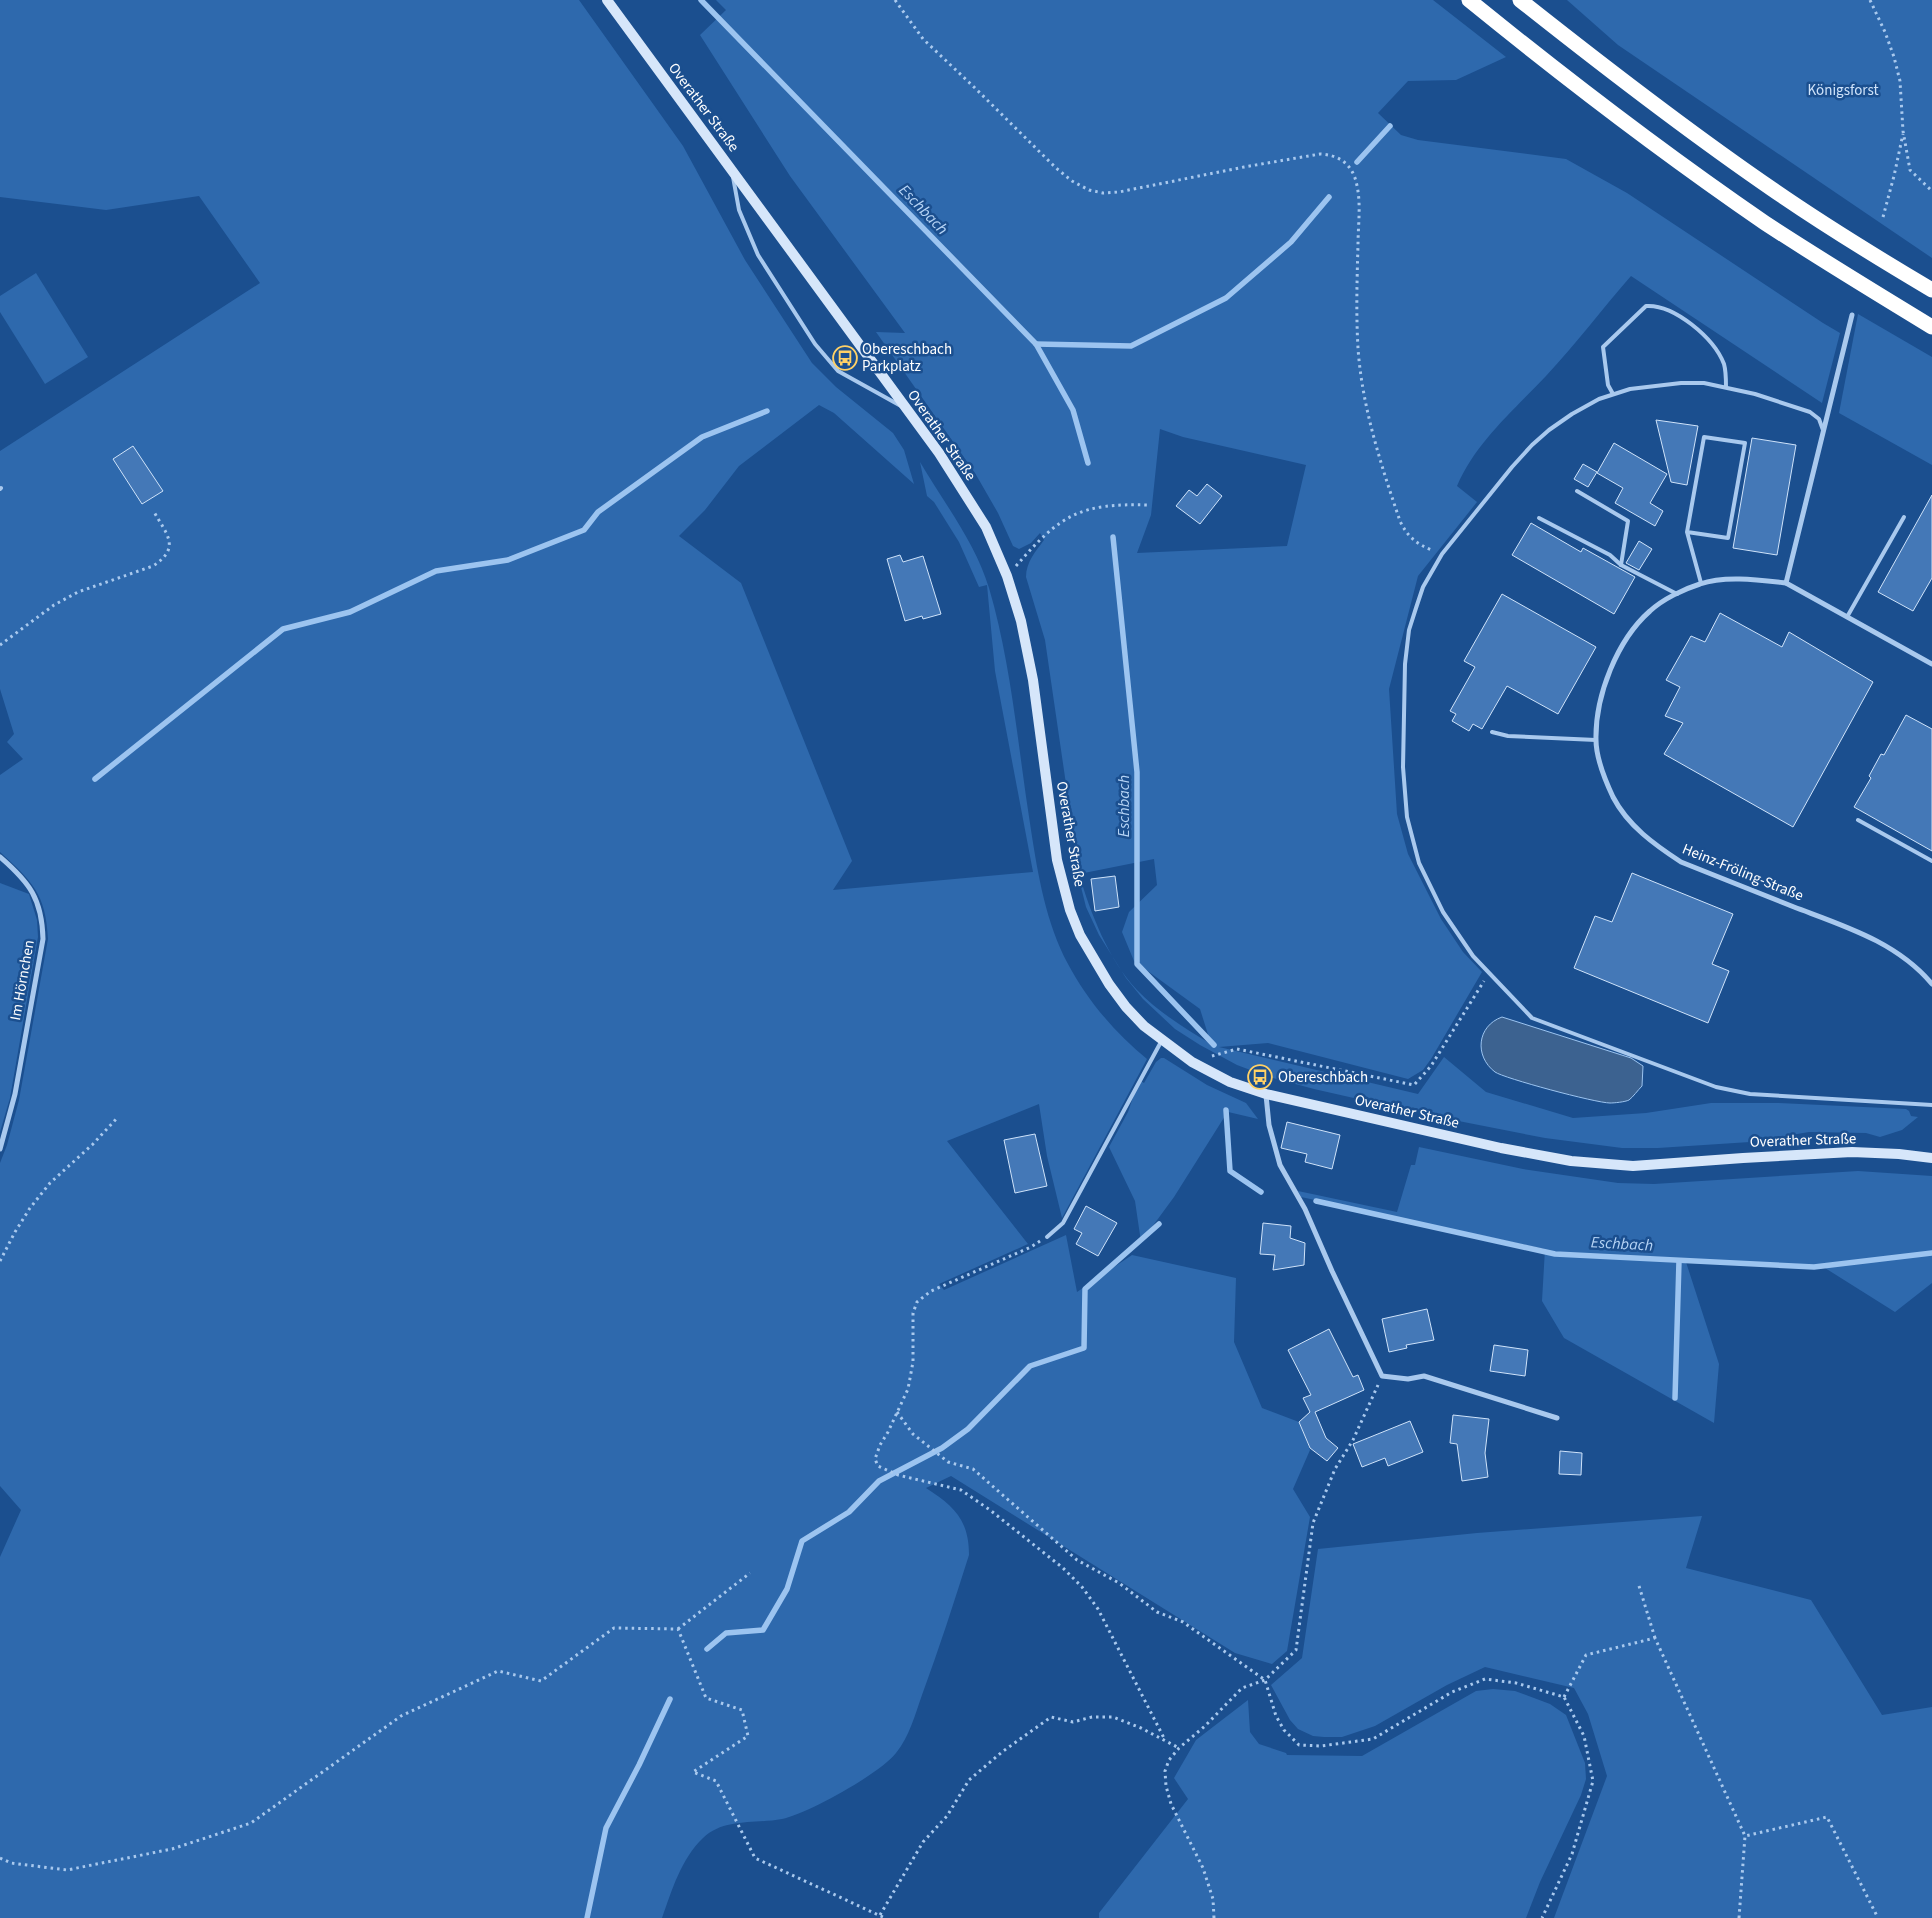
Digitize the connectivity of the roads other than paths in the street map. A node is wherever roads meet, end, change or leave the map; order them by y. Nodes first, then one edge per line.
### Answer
1 (608, 0) edge
2 (1469, 0) edge
3 (1520, 0) edge
4 (1526, 0) edge
5 (1536, 13) junction
6 (731, 168) junction
7 (1932, 290) edge
8 (1852, 315) dead end
9 (1932, 327) edge
10 (1726, 387) junction
11 (1613, 394) junction
12 (907, 410) junction
13 (1823, 430) junction
14 (1577, 491) dead end
15 (1904, 517) dead end
16 (1539, 518) dead end
17 (1687, 532) junction
18 (1621, 565) junction
19 (1701, 583) junction
20 (1786, 583) junction
21 (1677, 594) junction
22 (1847, 617) junction
23 (1932, 664) edge
24 (1492, 732) dead end
25 (1596, 740) junction
26 (1858, 820) dead end
27 (0, 857) edge
28 (1932, 861) edge
29 (1932, 984) edge
30 (1162, 1040) junction
31 (1266, 1094) junction
32 (1932, 1105) edge
33 (0, 1149) edge
34 (1932, 1158) edge
35 (1046, 1237) road end
36 (1557, 1418) dead end

1 - 6 main road, Overather Straße
2 - 9 highway
3 - 5 highway
4 - 5 highway
5 - 7 highway
6 - 12 main road, Overather Straße
6 - 12 lane
8 - 13 street
10 - 11 lane
10 - 11 lane
10 - 13 lane
11 - 32 lane
12 - 30 main road, Overather Straße
13 - 20 street
14 - 18 lane
15 - 22 lane
16 - 18 lane
17 - 17 lane
17 - 19 lane
18 - 21 lane
19 - 20 street, Heinz-Fröling-Straße
19 - 21 street, Heinz-Fröling-Straße
20 - 22 street, Heinz-Fröling-Straße
21 - 25 street, Heinz-Fröling-Straße
22 - 23 street, Heinz-Fröling-Straße
24 - 25 lane
25 - 29 street, Heinz-Fröling-Straße
26 - 28 lane
27 - 33 street, Im Hörnchen
30 - 31 main road, Overather Straße
30 - 35 lane
31 - 34 main road, Overather Straße
31 - 36 street

